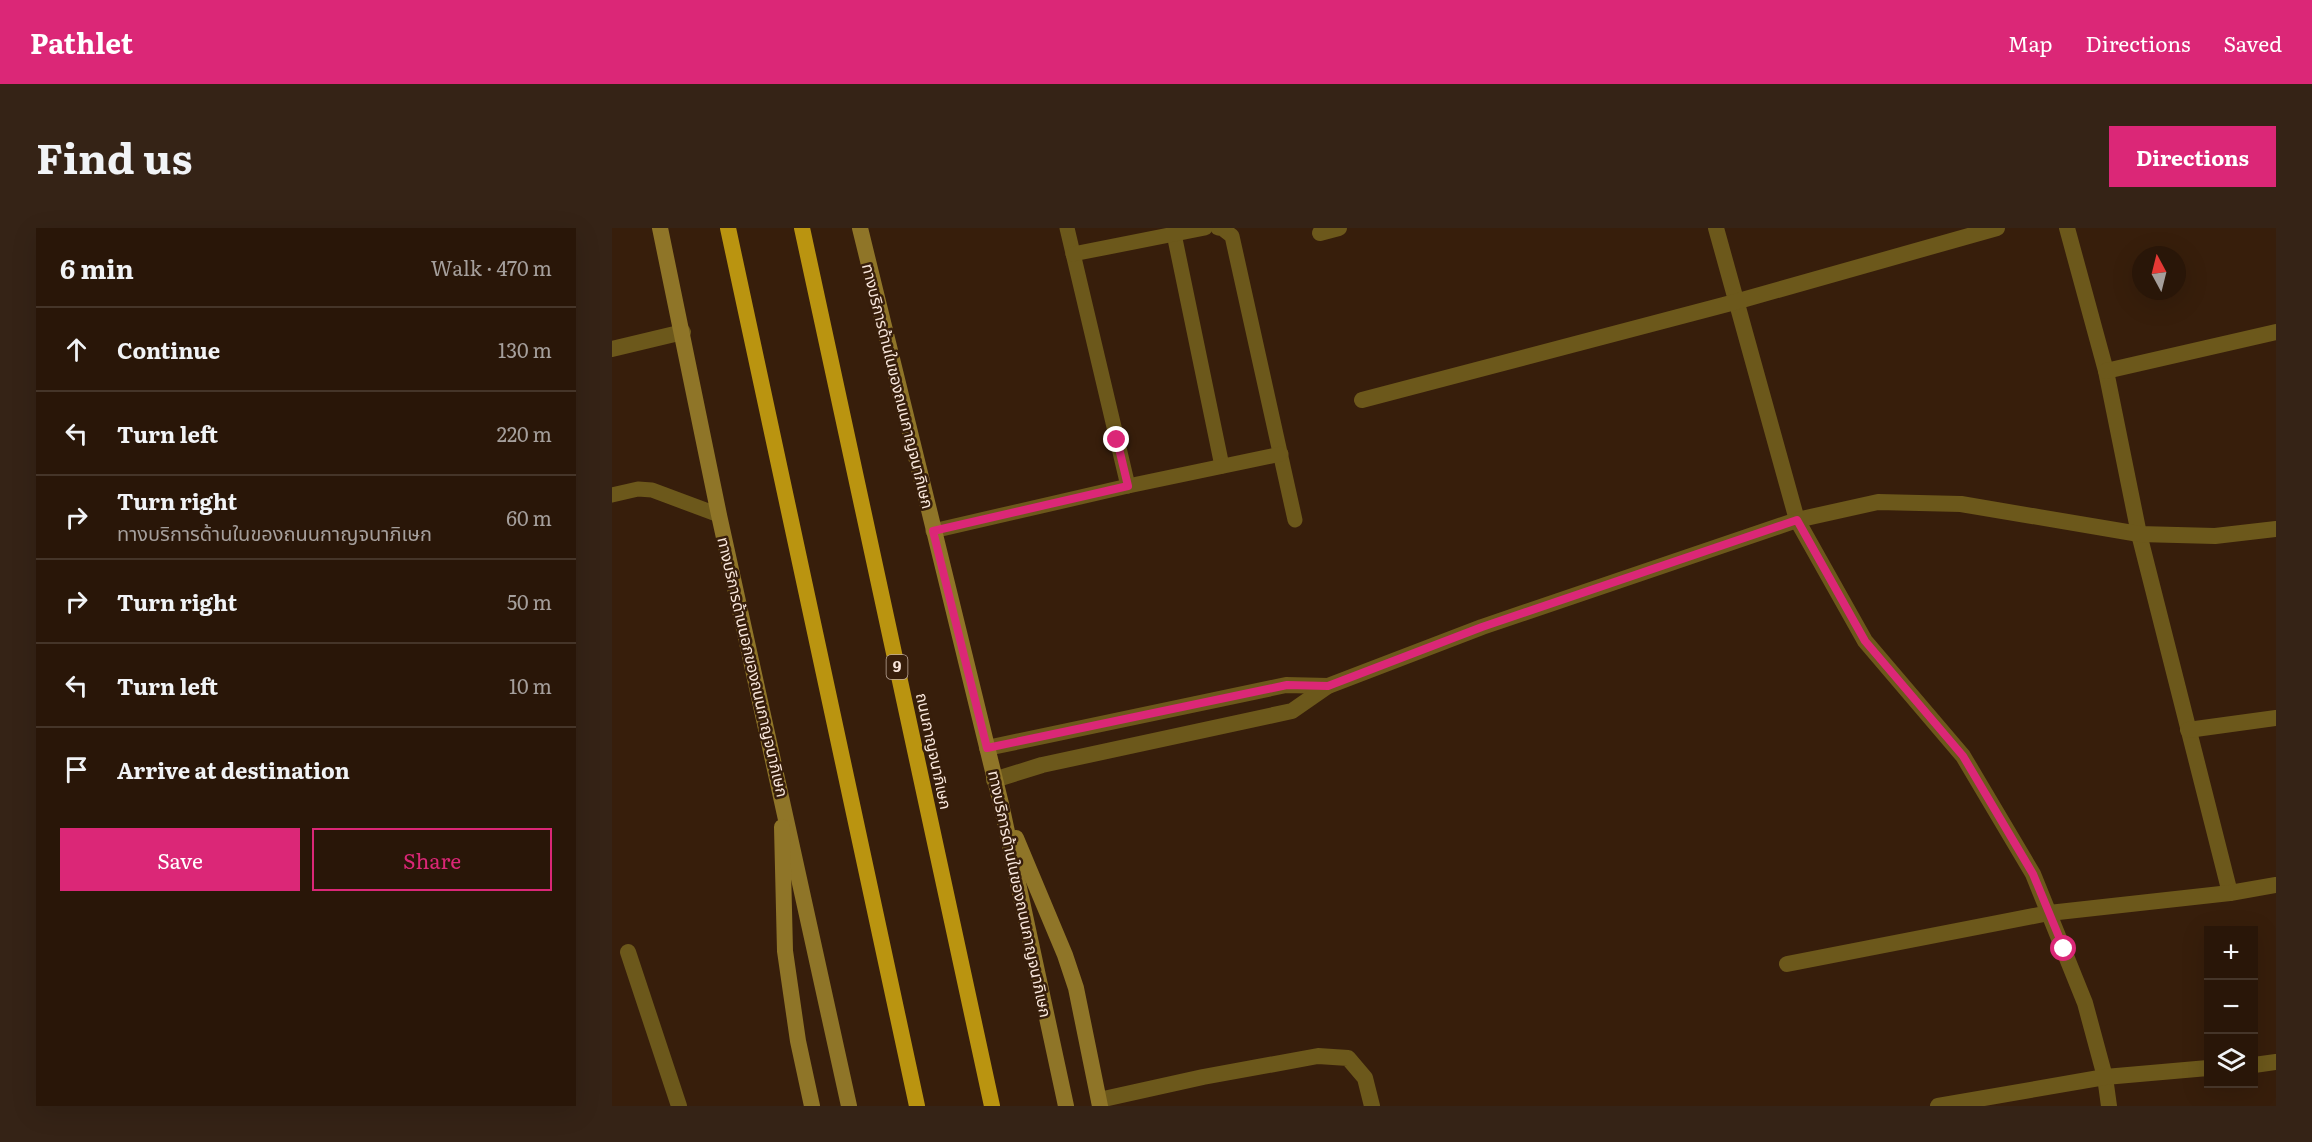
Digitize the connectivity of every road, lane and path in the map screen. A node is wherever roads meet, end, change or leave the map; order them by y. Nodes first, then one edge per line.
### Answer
1 (660, 228) edge
2 (728, 228) edge
3 (802, 228) edge
4 (860, 228) edge
5 (1066, 228) edge
6 (1205, 228) edge
7 (1218, 228) edge
8 (1339, 228) edge
9 (1716, 228) edge
10 (1998, 228) edge
11 (2067, 228) edge
12 (1320, 233) dead end
13 (1174, 234) junction
14 (1073, 254) junction
15 (1735, 302) junction
16 (683, 332) junction
17 (2276, 332) edge
18 (612, 349) edge
19 (2106, 371) junction
20 (1362, 400) dead end
21 (1281, 454) junction
22 (1222, 466) junction
23 (1128, 486) junction
24 (612, 495) edge
25 (719, 515) junction
26 (1295, 520) dead end
27 (1797, 520) junction
28 (2276, 529) edge
29 (933, 531) junction
30 (2139, 534) junction
31 (1328, 686) junction
32 (2276, 718) edge
33 (2188, 730) junction
34 (987, 748) junction
35 (994, 780) junction
36 (780, 788) junction
37 (1001, 804) junction
38 (2276, 885) edge
39 (2230, 893) junction
40 (2049, 913) junction
41 (628, 952) dead end
42 (1786, 964) dead end
43 (2276, 1062) edge
44 (2258, 1064) edge
45 (2204, 1068) edge
46 (2105, 1077) junction
47 (1100, 1103) edge
48 (679, 1106) edge
49 (812, 1106) edge
50 (849, 1106) edge
51 (917, 1106) edge
52 (992, 1106) edge
53 (1066, 1106) edge
54 (1372, 1106) edge
55 (1938, 1106) edge
56 (2109, 1106) edge

1 - 16 main road, ทางบริการด้านนอกของถนนกาญจนาภิเษก
2 - 51 highway
3 - 52 highway, ถนนกาญจนาภิเษก / 9
4 - 29 main road, ทางบริการด้านในของถนนกาญจนาภิเษก
5 - 14 lane
6 - 13 lane
7 - 21 lane
8 - 12 street
9 - 15 street
10 - 15 street
11 - 19 street
13 - 14 lane
13 - 22 lane
14 - 23 lane
15 - 20 street
15 - 27 street
16 - 18 street
16 - 25 main road, ทางบริการด้านนอกของถนนกาญจนาภิเษก
17 - 19 street
19 - 30 street
21 - 22 lane
21 - 26 lane
22 - 23 lane
23 - 29 lane
24 - 25 lane
25 - 36 main road, ทางบริการด้านนอกของถนนกาญจนาภิเษก
27 - 30 street
27 - 31 street
27 - 40 street
28 - 30 street
29 - 34 main road, ทางบริการด้านในของถนนกาญจนาภิเษก
30 - 33 street
31 - 34 street
31 - 35 street
32 - 33 street
33 - 39 street
34 - 35 main road, ทางบริการด้านในของถนนกาญจนาภิเษก
35 - 37 main road, ทางบริการด้านในของถนนกาญจนาภิเษก
36 - 49 main road
36 - 50 main road, ทางบริการด้านนอกของถนนกาญจนาภิเษก
37 - 47 main road
37 - 53 main road, ทางบริการด้านในของถนนกาญจนาภิเษก
38 - 39 street
39 - 40 street
40 - 42 street
40 - 46 street
41 - 48 street
43 - 44 street
45 - 46 street
46 - 55 street
46 - 56 street
47 - 54 street

